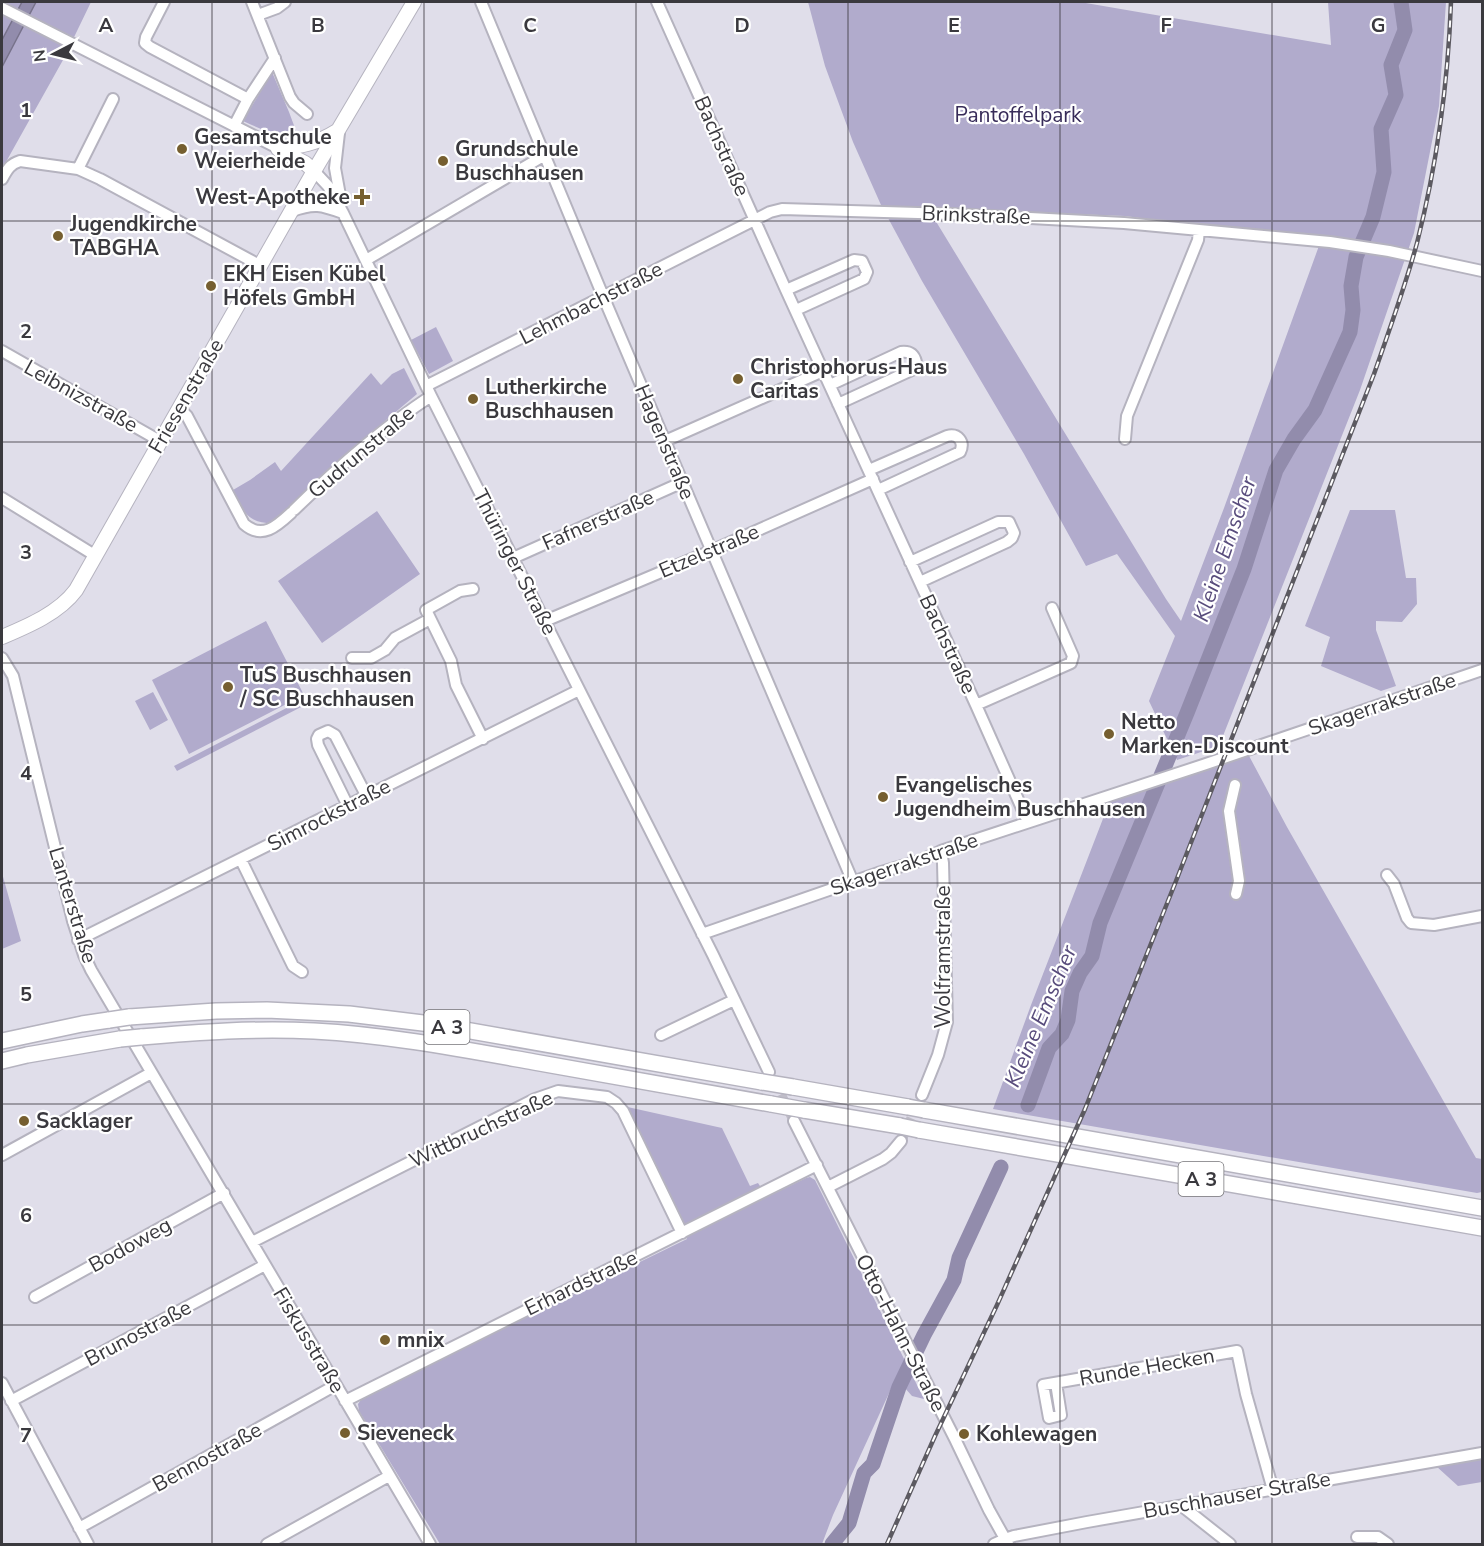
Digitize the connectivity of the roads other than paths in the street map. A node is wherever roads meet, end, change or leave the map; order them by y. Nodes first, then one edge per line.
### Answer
1 (164, 2) edge
2 (252, 2) edge
3 (285, 2) edge
4 (414, 2) edge
5 (481, 2) edge
6 (657, 2) edge
7 (2, 8) edge
8 (258, 15) junction
9 (275, 58) junction
10 (113, 99) dead end
11 (248, 99) junction
12 (307, 114) dead end
13 (234, 126) junction
14 (339, 130) junction
15 (278, 148) junction
16 (545, 155) junction
17 (78, 169) junction
18 (314, 171) junction
19 (2, 179) edge
20 (292, 211) junction
21 (343, 213) junction
22 (755, 220) junction
23 (1199, 230) junction
24 (366, 260) junction
25 (261, 266) junction
26 (1482, 272) edge
27 (786, 290) junction
28 (603, 296) junction
29 (796, 310) junction
30 (2, 351) edge
31 (823, 371) junction
32 (830, 385) junction
33 (428, 391) junction
34 (838, 404) junction
35 (180, 409) junction
36 (1125, 439) dead end
37 (160, 441) junction
38 (665, 441) junction
39 (873, 480) junction
40 (683, 482) junction
41 (2, 498) edge
42 (711, 551) junction
43 (96, 556) junction
44 (513, 558) junction
45 (910, 562) junction
46 (920, 582) junction
47 (473, 589) dead end
48 (1052, 608) dead end
49 (428, 615) junction
50 (545, 621) junction
51 (2, 637) edge
52 (2, 658) edge
53 (352, 658) dead end
54 (1482, 669) edge
55 (579, 690) junction
56 (976, 705) junction
57 (483, 739) junction
58 (1235, 785) dead end
59 (367, 797) junction
60 (348, 806) junction
61 (1028, 822) junction
62 (941, 851) junction
63 (241, 860) junction
64 (1387, 875) dead end
65 (853, 882) junction
66 (1236, 894) dead end
67 (1482, 916) edge
68 (702, 934) junction
69 (78, 940) junction
70 (302, 972) dead end
71 (734, 1000) junction
72 (661, 1035) dead end
73 (2, 1041) edge
74 (2, 1061) edge
75 (151, 1073) junction
76 (766, 1077) junction
77 (922, 1095) tunnel mouth
78 (799, 1116) junction
79 (900, 1134) junction
80 (188, 1135) joint
81 (2, 1155) edge
82 (817, 1165) junction
83 (828, 1187) junction
84 (224, 1193) junction
85 (1482, 1208) edge
86 (1482, 1228) edge
87 (682, 1233) junction
88 (252, 1242) junction
89 (265, 1265) junction
90 (35, 1297) dead end
91 (2, 1383) edge
92 (1056, 1383) dead end
93 (336, 1385) junction
94 (11, 1401) junction
95 (345, 1401) junction
96 (1482, 1453) edge
97 (389, 1476) junction
98 (1273, 1490) junction
99 (1182, 1506) junction
100 (79, 1528) junction
101 (1357, 1537) dead end
102 (1006, 1542) edge
103 (88, 1545) edge
104 (267, 1545) edge
105 (430, 1545) edge
106 (994, 1545) edge
107 (1230, 1545) edge
108 (1388, 1545) edge

1 - 11 street
2 - 8 street
3 - 8 street
4 - 14 main road, Friesenstraße
5 - 16 street, Hagenstraße
6 - 22 street, Bachstraße
7 - 13 street
8 - 9 street
9 - 11 street
9 - 12 street
10 - 17 street
11 - 13 street
13 - 15 street
14 - 15 main road
14 - 18 main road, Friesenstraße
14 - 21 street
15 - 18 main road
16 - 24 street
16 - 28 street, Hagenstraße
17 - 19 street
17 - 25 street
18 - 20 main road, Friesenstraße
18 - 21 street, Thüringer Straße
20 - 21 street
20 - 25 main road, Friesenstraße
21 - 24 street, Thüringer Straße
22 - 23 street, Brinkstraße
22 - 27 street, Bachstraße
22 - 28 street, Lehmbachstraße
23 - 26 street, Brinkstraße
23 - 36 street
24 - 33 street, Thüringer Straße
25 - 35 main road, Friesenstraße
27 - 29 street, Bachstraße
27 - 29 street
28 - 33 street, Lehmbachstraße
28 - 38 street, Hagenstraße
29 - 31 street, Bachstraße
30 - 37 street, Leibnizstraße
31 - 32 street, Bachstraße
31 - 38 street
32 - 34 street, Bachstraße
32 - 34 street
33 - 35 street, Gudrunstraße
33 - 44 street, Thüringer Straße
34 - 39 street, Bachstraße
35 - 37 main road, Friesenstraße
37 - 43 main road, Friesenstraße
38 - 40 street, Hagenstraße
39 - 39 street
39 - 42 street, Etzelstraße
39 - 45 street, Bachstraße
40 - 42 street, Hagenstraße
40 - 44 street, Fafnerstraße
41 - 43 street
42 - 50 street, Etzelstraße
42 - 65 street, Hagenstraße
43 - 51 main road, Friesenstraße
44 - 50 street, Thüringer Straße
45 - 46 street, Bachstraße
45 - 46 street, Bachstraße
46 - 56 street, Bachstraße
47 - 49 street
48 - 56 street, Bachstraße
49 - 53 street
49 - 57 street
50 - 55 street, Thüringer Straße
52 - 69 street, Lanterstraße
54 - 61 street, Skagerrakstraße
55 - 57 street, Simrockstraße
55 - 68 street, Thüringer Straße
56 - 61 street, Bachstraße
57 - 59 street, Simrockstraße
58 - 66 street
59 - 60 street, Simrockstraße
59 - 60 street
60 - 63 street, Simrockstraße
61 - 62 street, Skagerrakstraße
62 - 65 street, Skagerrakstraße
62 - 77 street, Wolframstraße
63 - 69 street, Simrockstraße
63 - 70 street
64 - 67 street
65 - 68 street, Skagerrakstraße
68 - 71 street, Thüringer Straße
69 - 75 street, Lanterstraße
71 - 72 street
71 - 76 street
73 - 76 highway, A 3, bridge
74 - 78 highway, A 3, bridge
75 - 80 street, Lanterstraße
75 - 81 street
76 - 85 highway, A 3, bridge
78 - 79 highway, A 3
78 - 82 street, Otto-Hahn-Straße
79 - 83 street
79 - 86 highway, A 3, bridge
80 - 84 street, Fiskusstraße
82 - 83 street, Otto-Hahn-Straße
82 - 87 street, Erhardstraße
83 - 102 street, Otto-Hahn-Straße
84 - 88 street, Fiskusstraße
84 - 90 street, Bodoweg
87 - 88 street, Wittbruchstraße
87 - 95 street, Erhardstraße
88 - 89 street, Fiskusstraße
89 - 93 street, Fiskusstraße
89 - 94 street, Brunostraße
91 - 94 street
92 - 98 street, Runde Hecken
93 - 95 street, Fiskusstraße
93 - 100 street, Bennostraße
94 - 100 street
95 - 97 street, Fiskusstraße
96 - 98 street, Buschhauser Straße
97 - 104 street
97 - 105 street, Fiskusstraße
98 - 99 street, Buschhauser Straße
99 - 102 street, Buschhauser Straße
99 - 107 street
100 - 103 street
101 - 108 street
102 - 106 street, Buschhauser Straße

